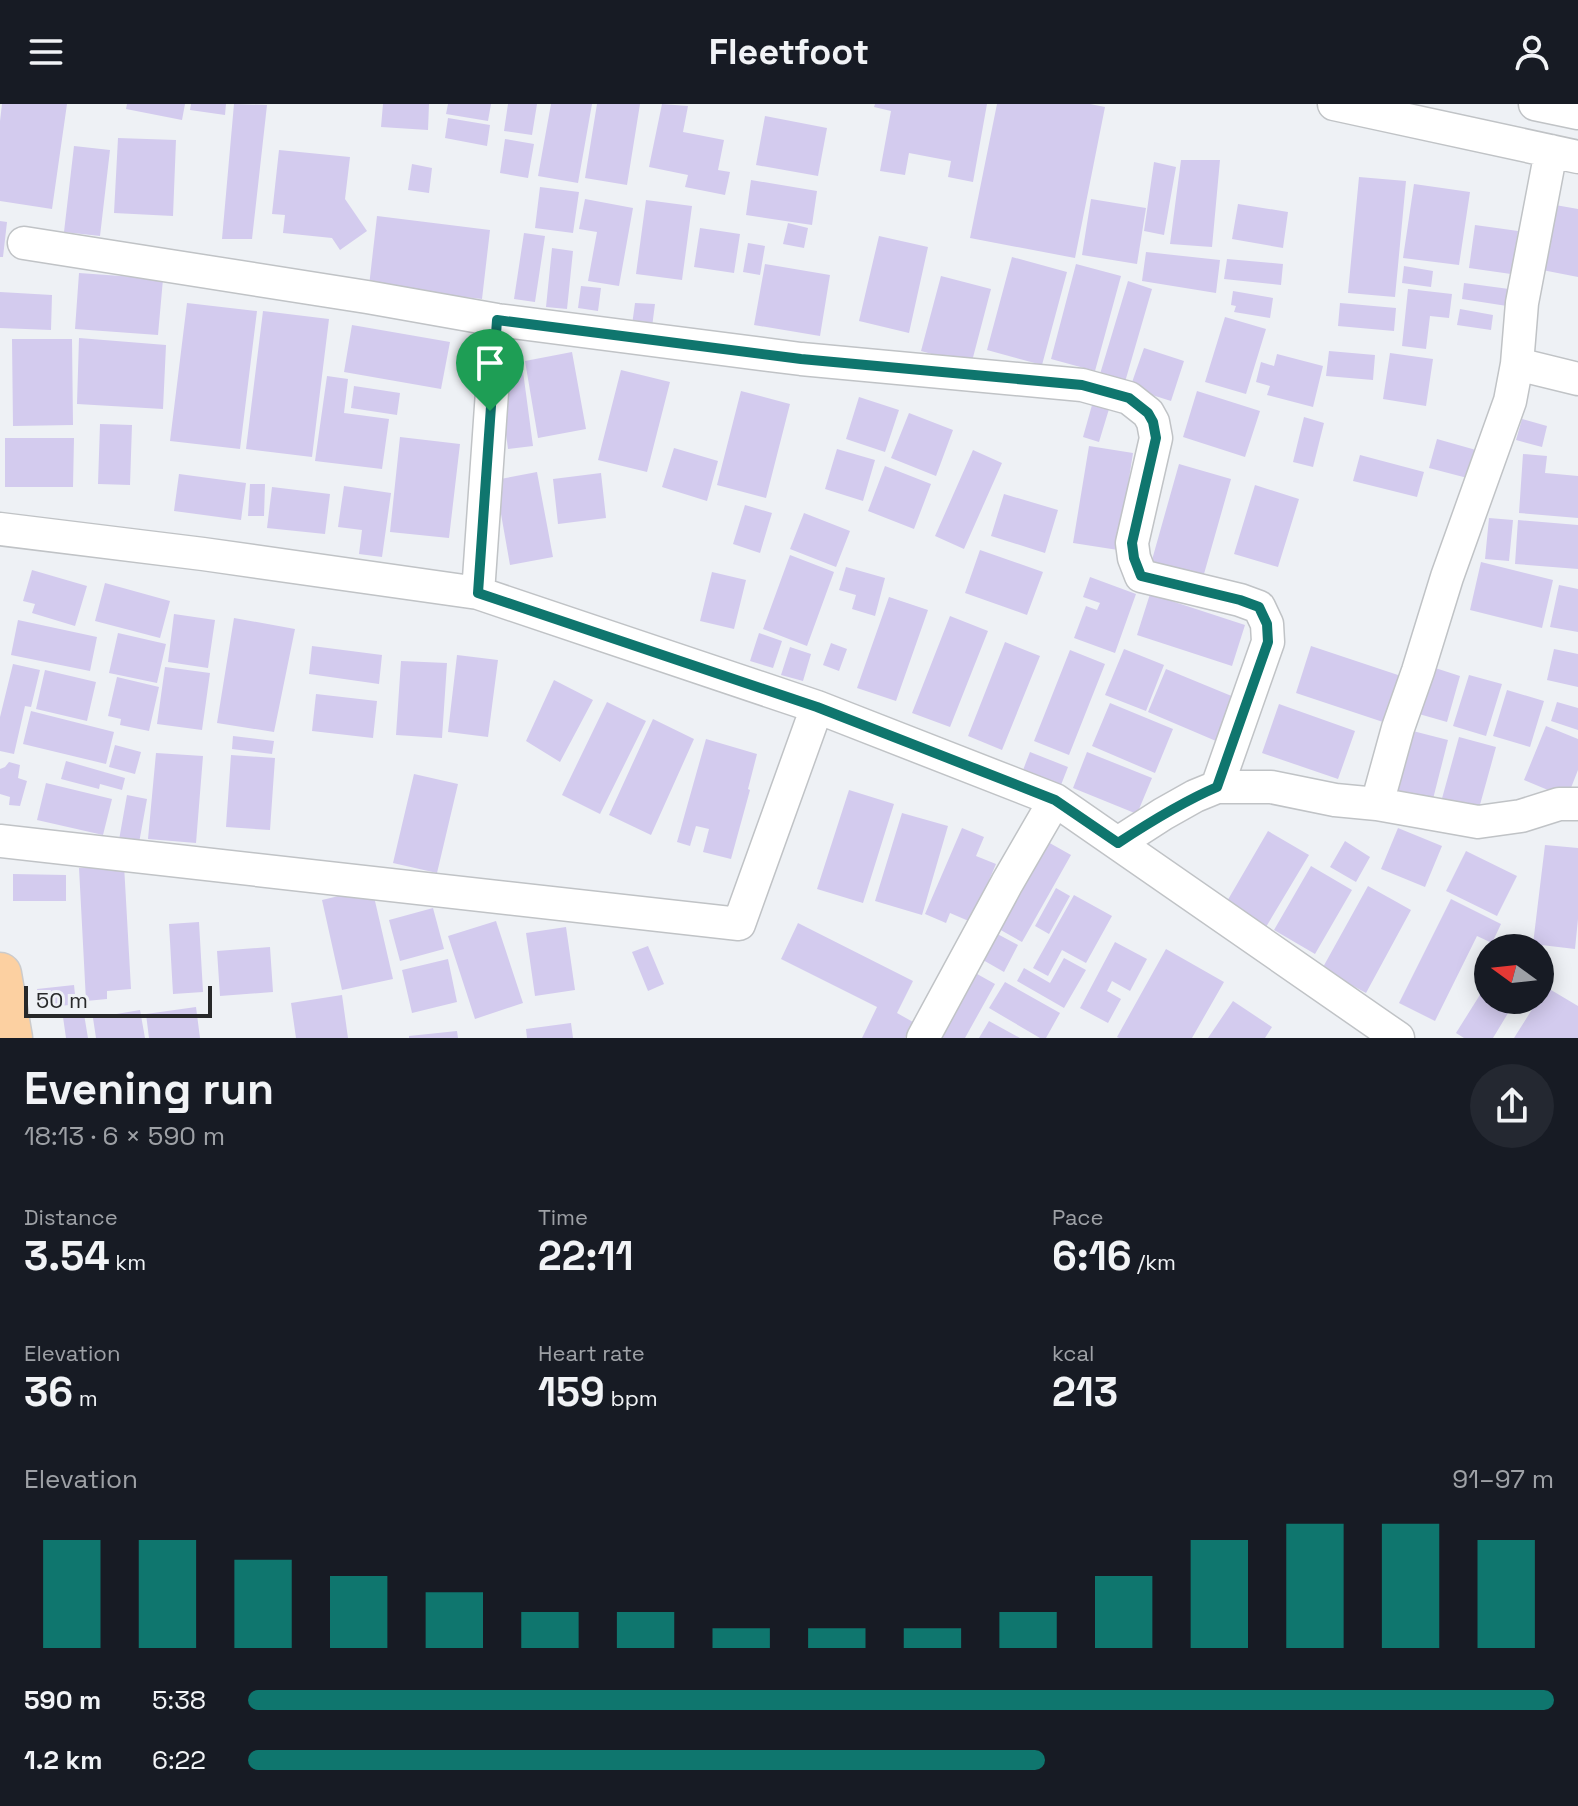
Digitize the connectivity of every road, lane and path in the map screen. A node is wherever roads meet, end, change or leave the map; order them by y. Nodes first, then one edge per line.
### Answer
1 (1334, 104) edge
2 (1535, 104) edge
3 (1578, 113) edge
4 (1564, 154) edge
5 (24, 243) dead end
6 (497, 320) junction
7 (1517, 364) junction
8 (1578, 379) edge
9 (0, 529) edge
10 (478, 593) junction
11 (817, 707) junction
12 (1217, 787) junction
13 (1055, 800) junction
14 (1377, 804) junction
15 (1578, 804) edge
16 (0, 841) edge
17 (1118, 843) junction
18 (0, 974) edge
19 (11, 1038) edge
20 (923, 1038) edge
21 (1398, 1038) edge

1 - 4 street
2 - 3 street
4 - 7 street
5 - 6 street
6 - 10 street
6 - 12 street
7 - 8 street
7 - 14 street
9 - 10 street
10 - 11 street
11 - 13 street
11 - 16 street
12 - 14 street
12 - 17 street
13 - 17 street
13 - 20 street
14 - 15 street
17 - 21 street
18 - 19 main road

